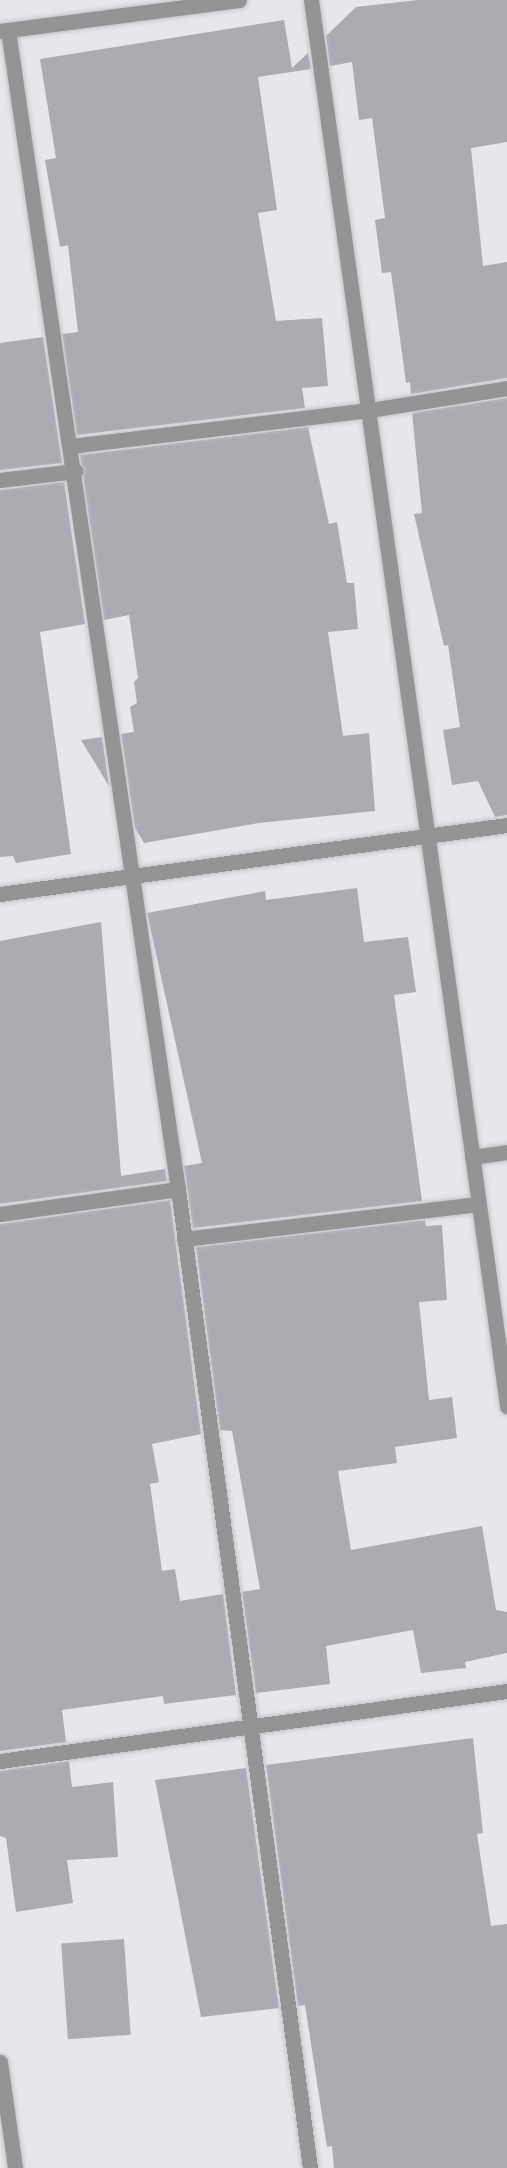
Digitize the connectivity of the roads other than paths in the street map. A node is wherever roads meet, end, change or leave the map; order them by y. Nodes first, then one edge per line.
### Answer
1 (239, 0) edge
2 (311, 0) edge
3 (4, 31) edge
4 (507, 388) edge
5 (370, 410) junction
6 (71, 446) junction
7 (75, 471) junction
8 (0, 480) edge
9 (507, 825) edge
10 (430, 836) junction
11 (133, 876) junction
12 (0, 894) edge
13 (507, 1152) edge
14 (472, 1157) junction
15 (178, 1189) junction
16 (478, 1204) junction
17 (0, 1214) edge
18 (184, 1239) junction
19 (507, 1406) edge
20 (507, 1691) edge
21 (248, 1725) junction
22 (0, 1761) edge
23 (0, 2062) edge
24 (5, 2127) edge
25 (15, 2168) edge
26 (310, 2168) edge

1 - 3 street
2 - 5 street
3 - 6 street
4 - 5 street
5 - 6 street
5 - 10 street
6 - 7 street
7 - 8 street
7 - 11 street
9 - 10 street
10 - 11 street
10 - 14 street
11 - 12 street
11 - 15 street
13 - 14 street
14 - 16 street
15 - 17 street
15 - 18 street
16 - 18 street
16 - 19 street
18 - 21 street
20 - 21 street
21 - 22 street
21 - 26 street
23 - 24 street
24 - 25 street

